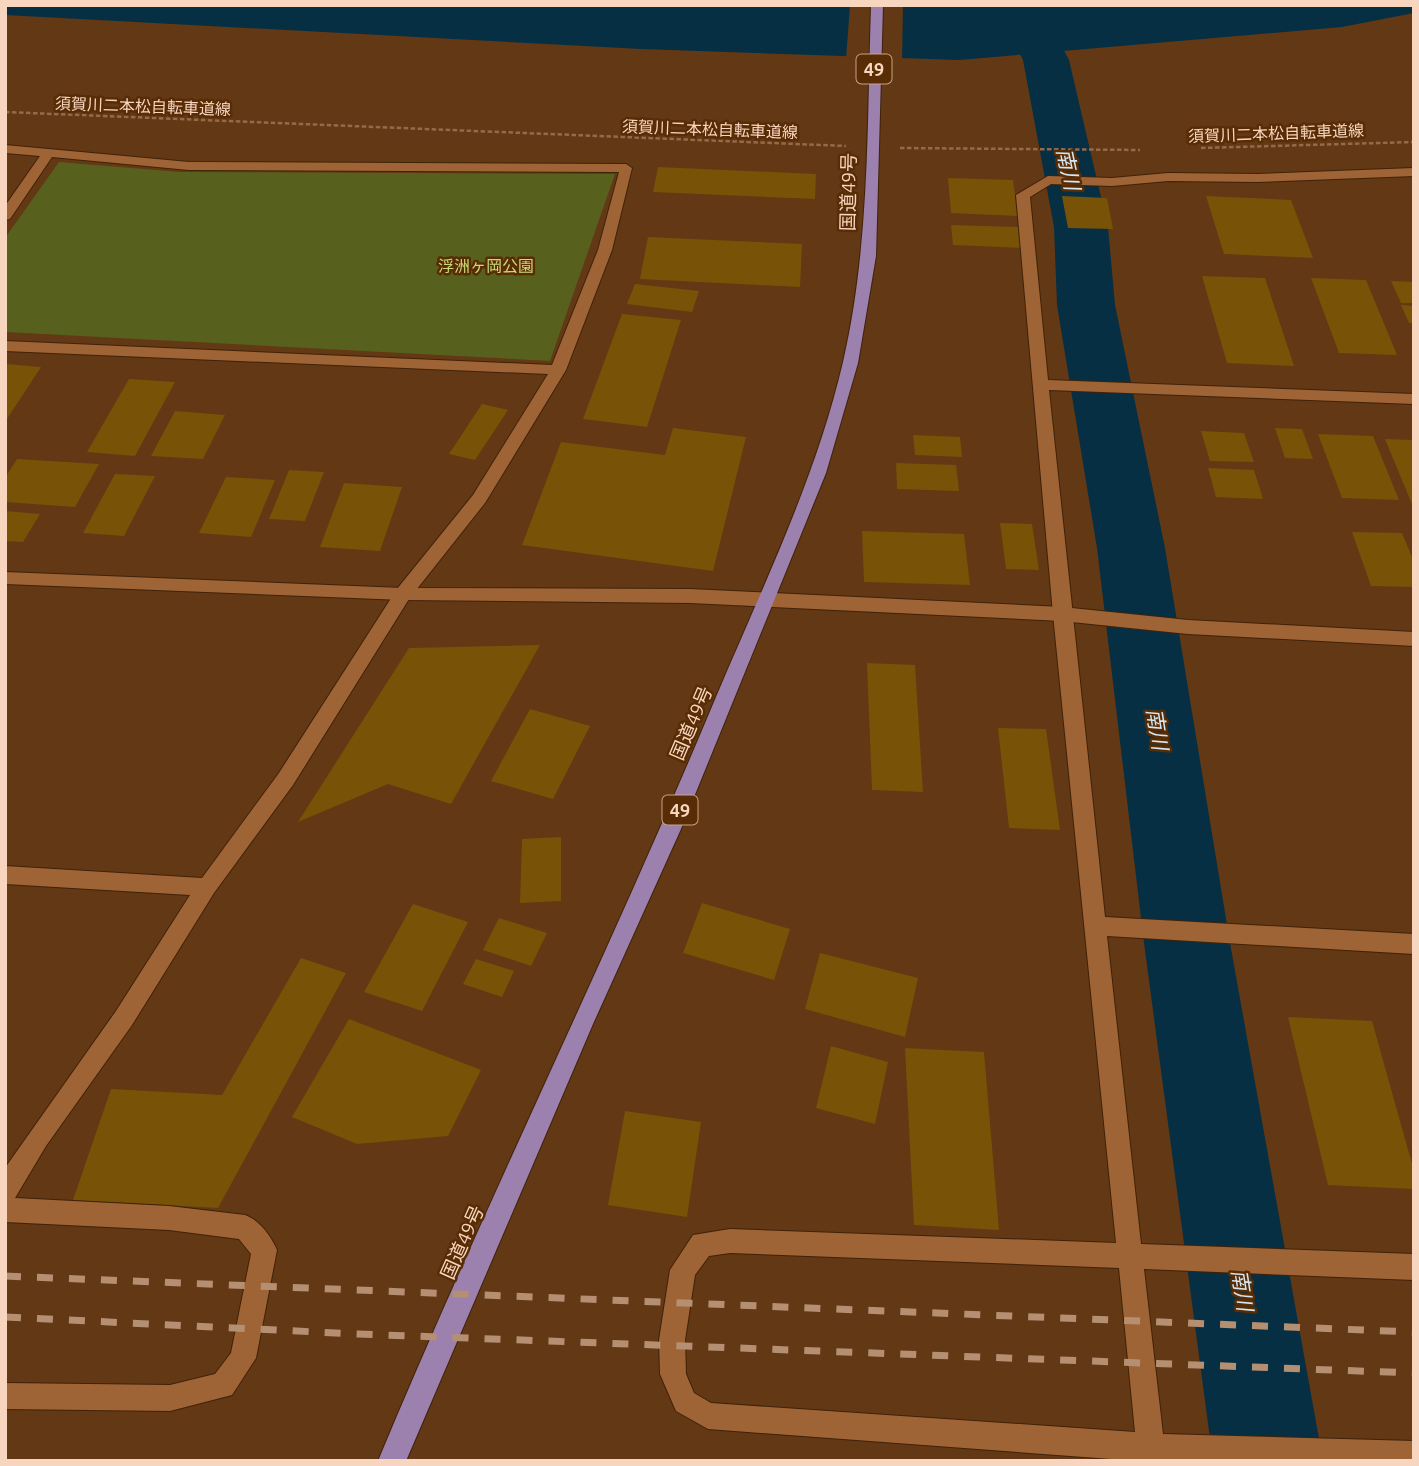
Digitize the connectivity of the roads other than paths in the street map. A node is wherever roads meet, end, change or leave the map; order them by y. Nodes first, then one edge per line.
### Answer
1 (877, 5) edge
2 (5, 149) edge
3 (49, 153) junction
4 (1414, 172) edge
5 (5, 216) edge
6 (5, 346) edge
7 (558, 370) junction
8 (1040, 385) junction
9 (1062, 386) joint
10 (1414, 399) edge
11 (5, 578) edge
12 (403, 594) junction
13 (767, 601) junction
14 (1071, 615) junction
15 (1414, 639) edge
16 (5, 875) edge
17 (207, 887) junction
18 (1107, 927) junction
19 (1414, 944) edge
20 (5, 1191) edge
21 (5, 1210) edge
22 (1130, 1254) junction
23 (1414, 1266) edge
24 (5, 1396) edge
25 (1152, 1454) edge
26 (1414, 1455) edge
27 (392, 1461) edge

1 - 13 highway, 国道49号 / 49
2 - 3 street
3 - 5 street
3 - 7 street
4 - 8 street
6 - 7 street
7 - 12 street
8 - 9 street
8 - 14 street
9 - 10 street
11 - 12 street
12 - 13 street
12 - 17 street
13 - 14 street
13 - 27 highway, 国道49号 / 49
14 - 15 street
14 - 18 street
16 - 17 street
17 - 20 street
18 - 19 street
18 - 22 street
21 - 24 street
22 - 23 street
22 - 25 street
22 - 25 street
25 - 26 street

